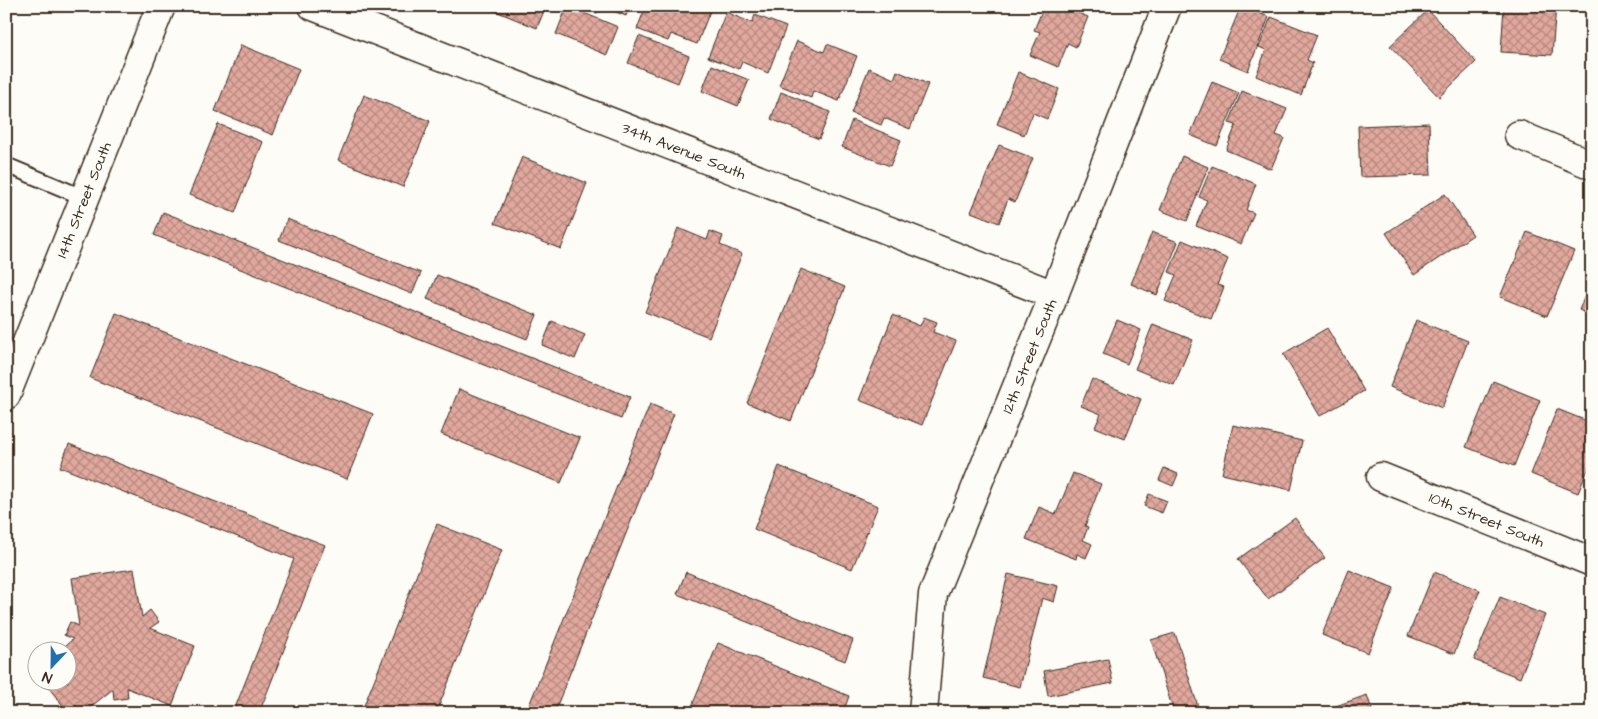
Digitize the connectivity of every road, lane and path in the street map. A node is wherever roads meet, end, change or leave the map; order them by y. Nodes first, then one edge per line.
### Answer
1 (161, 6) edge
2 (313, 6) edge
3 (1168, 6) edge
4 (1519, 135) dead end
5 (6, 165) edge
6 (1592, 165) edge
7 (85, 198) junction
8 (1054, 295) junction
9 (6, 395) edge
10 (1381, 477) dead end
11 (1592, 562) edge
12 (923, 713) edge

1 - 7 street, 14th Street South
2 - 8 street, 34th Avenue South
3 - 8 street, 12th Street South
4 - 6 street
5 - 7 lane
7 - 9 street, 14th Street South
8 - 12 street, 12th Street South
10 - 11 street, 10th Street South

